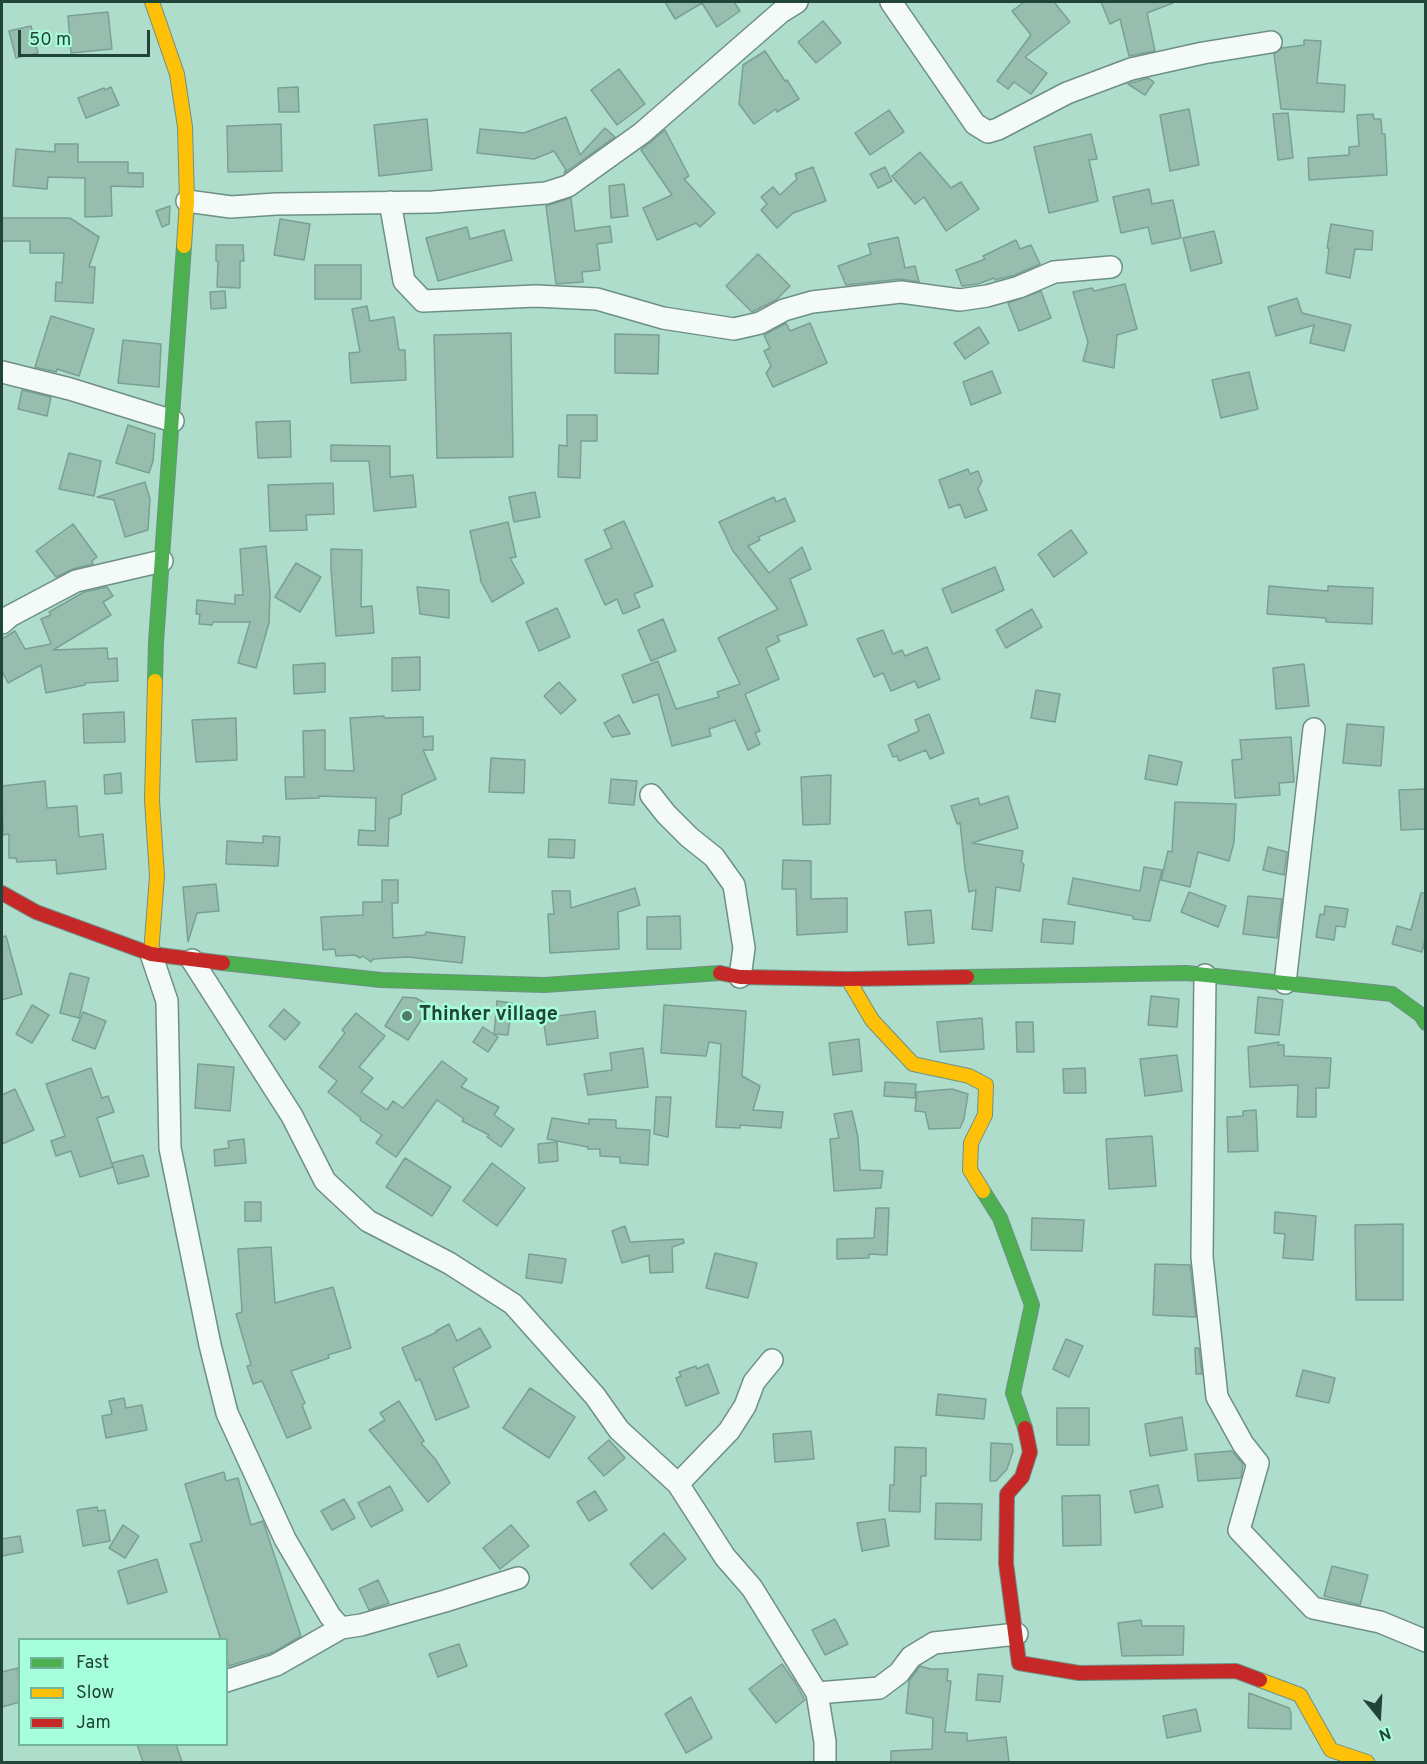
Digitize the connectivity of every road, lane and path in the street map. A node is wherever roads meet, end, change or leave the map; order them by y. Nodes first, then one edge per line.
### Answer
1 (152, 2) edge
2 (797, 2) edge
3 (891, 2) edge
4 (1271, 42) dead end
5 (187, 201) junction
6 (390, 202) junction
7 (1111, 267) dead end
8 (2, 372) edge
9 (173, 421) junction
10 (162, 561) junction
11 (2, 623) edge
12 (1314, 729) dead end
13 (651, 795) dead end
14 (2, 893) edge
15 (151, 954) junction
16 (192, 960) junction
17 (1205, 975) junction
18 (740, 977) junction
19 (848, 979) junction
20 (1285, 983) junction
21 (1425, 1023) edge
22 (772, 1360) dead end
23 (678, 1484) junction
24 (518, 1578) dead end
25 (341, 1628) junction
26 (1017, 1634) junction
27 (1425, 1641) edge
28 (228, 1680) edge
29 (817, 1693) junction
30 (825, 1762) edge
31 (1367, 1762) edge

1 - 5 street
2 - 6 street
3 - 4 street
5 - 6 street
5 - 9 street
6 - 7 street
8 - 9 street
9 - 10 street
10 - 11 street
10 - 15 street
12 - 20 street
13 - 18 street
14 - 15 street
15 - 16 street
15 - 25 street
16 - 18 street
16 - 23 street
17 - 19 street
17 - 20 street
17 - 27 street
18 - 19 street
19 - 26 street
20 - 21 street
22 - 23 street
23 - 29 street
24 - 25 street
25 - 28 street
26 - 29 street
26 - 31 street
29 - 30 street

